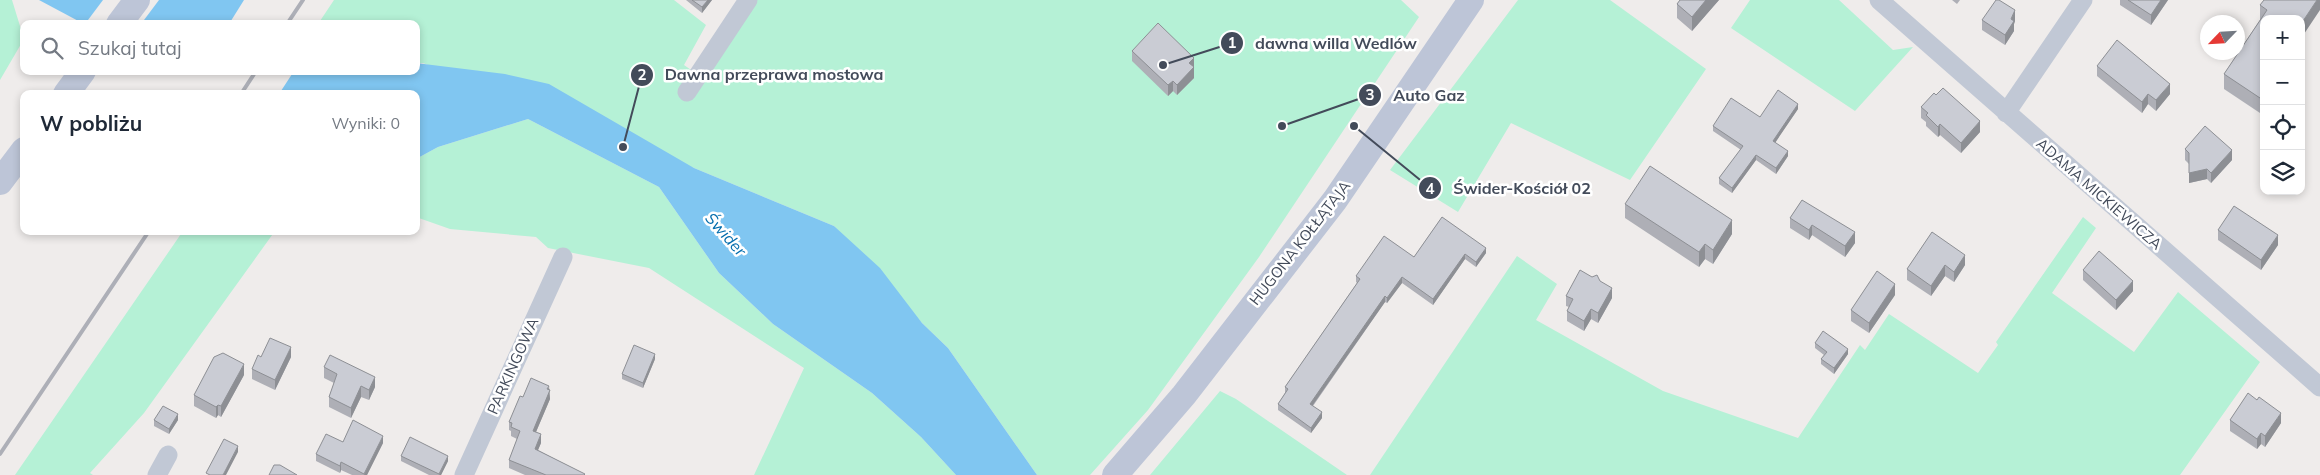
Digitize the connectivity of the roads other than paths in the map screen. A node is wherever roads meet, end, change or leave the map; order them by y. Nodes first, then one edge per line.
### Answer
1 (137, 0) edge
2 (748, 0) edge
3 (1471, 0) edge
4 (1879, 0) edge
5 (2083, 0) edge
6 (122, 20) edge
7 (80, 75) edge
8 (69, 90) edge
9 (687, 92) dead end
10 (2006, 113) junction
11 (20, 155) edge
12 (0, 182) edge
13 (563, 256) dead end
14 (2320, 387) edge
15 (168, 455) dead end
16 (157, 475) edge
17 (464, 475) edge
18 (1115, 475) edge

1 - 6 main road
2 - 9 street
3 - 18 main road, HUGONA KOŁŁĄTAJA
4 - 10 street, ADAMA MICKIEWICZA
5 - 10 street
7 - 8 main road
10 - 14 street, ADAMA MICKIEWICZA
11 - 12 main road
13 - 17 street, PARKINGOWA
15 - 16 street

